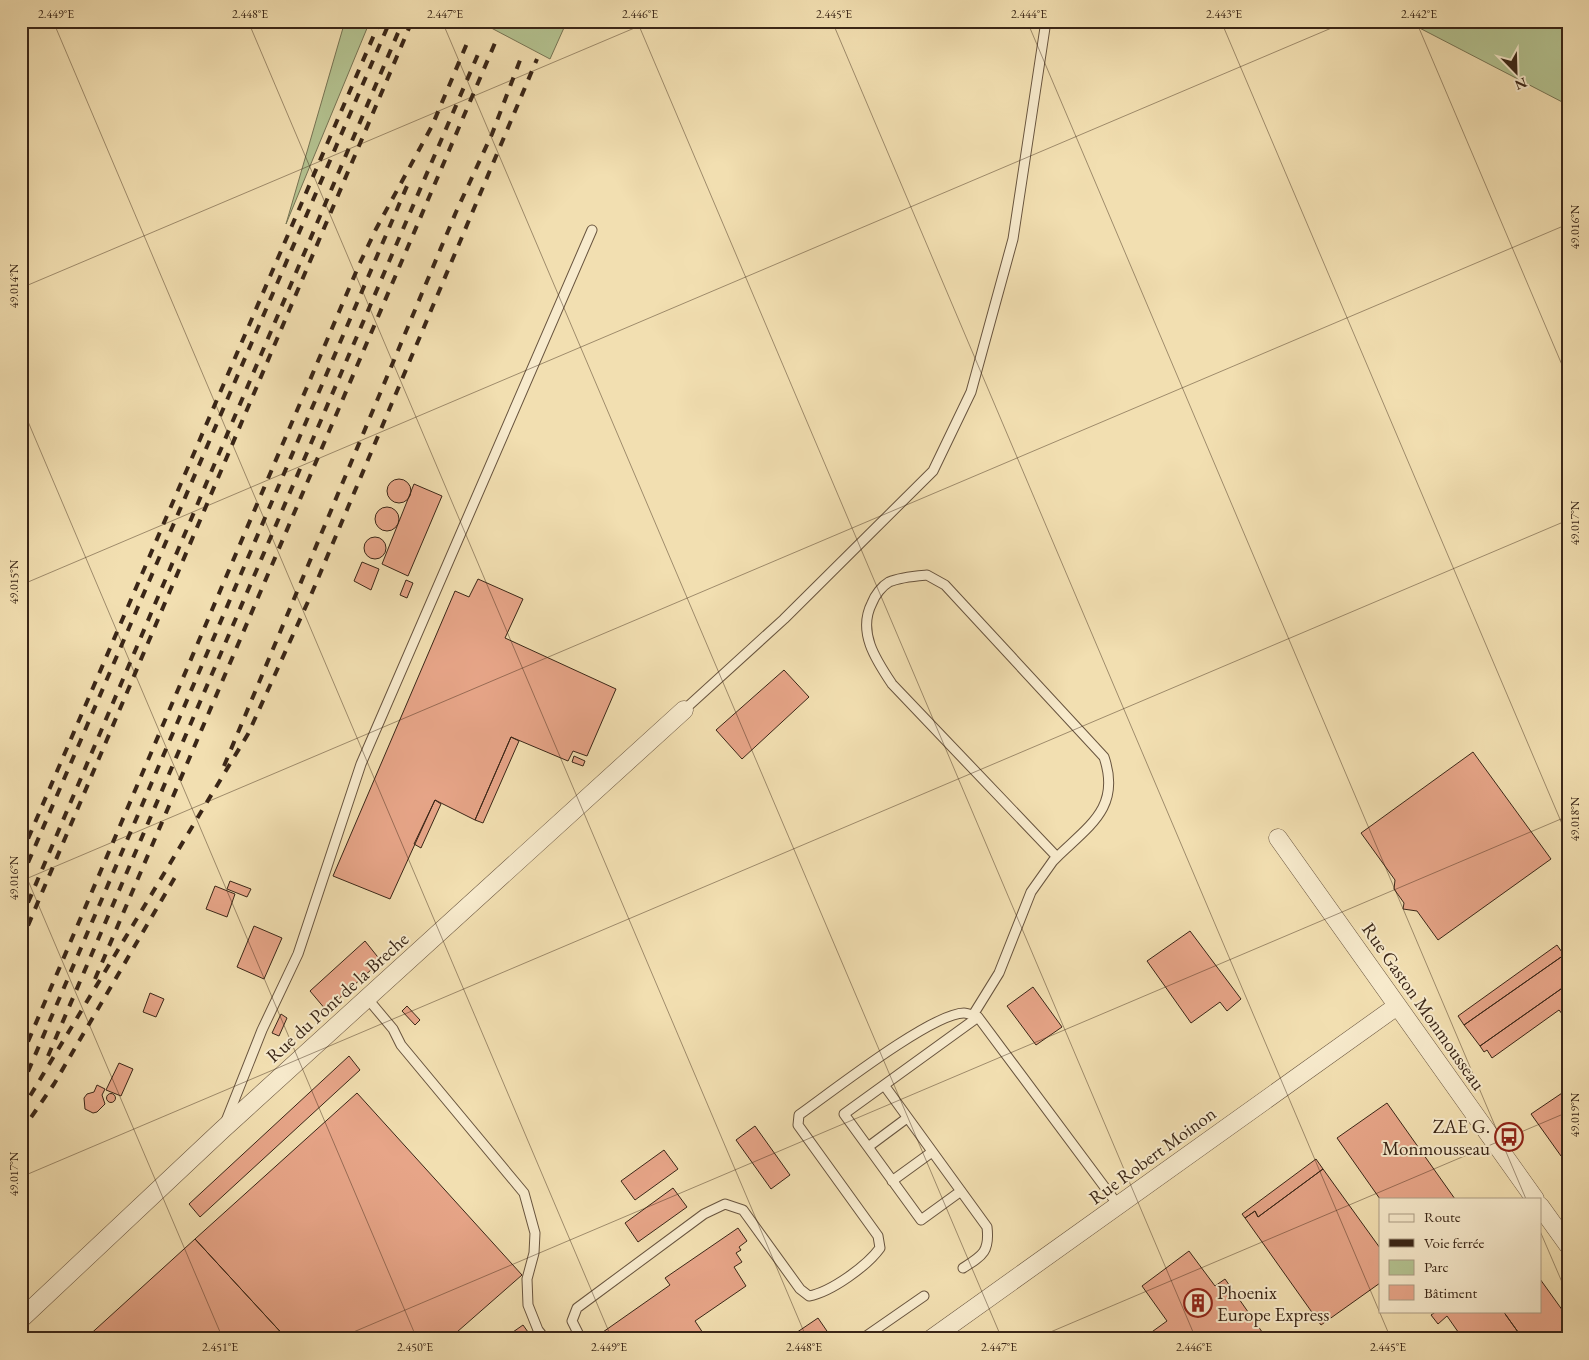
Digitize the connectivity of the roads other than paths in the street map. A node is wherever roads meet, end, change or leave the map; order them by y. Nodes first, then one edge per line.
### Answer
1 (1046, 21) edge
2 (592, 230) dead end
3 (684, 710) joint
4 (1278, 838) dead end
5 (1057, 857) junction
6 (367, 998) junction
7 (1397, 1006) junction
8 (975, 1016) junction
9 (884, 1085) junction
10 (907, 1118) junction
11 (222, 1130) junction
12 (868, 1147) junction
13 (932, 1152) junction
14 (892, 1181) junction
15 (961, 1191) junction
16 (1534, 1198) edge
17 (1118, 1205) junction
18 (1542, 1209) edge
19 (1568, 1244) edge
20 (963, 1268) dead end
21 (924, 1296) dead end
22 (21, 1319) edge
23 (545, 1339) edge
24 (581, 1339) edge
25 (862, 1339) edge
26 (931, 1339) edge

1 - 3 lane
2 - 11 lane
3 - 6 street, Rue du Pont de la Breche
4 - 7 street, Rue Gaston Monmousseau
5 - 5 lane
5 - 8 lane
6 - 11 street, Rue du Pont de la Breche
6 - 23 lane
7 - 16 street, Rue Gaston Monmousseau
7 - 17 street, Rue Robert Moinon
8 - 9 lane
8 - 17 lane
8 - 24 lane
9 - 10 lane
9 - 12 lane
10 - 12 lane
10 - 13 lane
11 - 22 street, Rue du Pont de la Breche
12 - 14 lane
13 - 14 lane
13 - 15 lane
14 - 15 lane
15 - 20 lane
17 - 26 street, Rue Robert Moinon
18 - 19 street
21 - 25 lane

